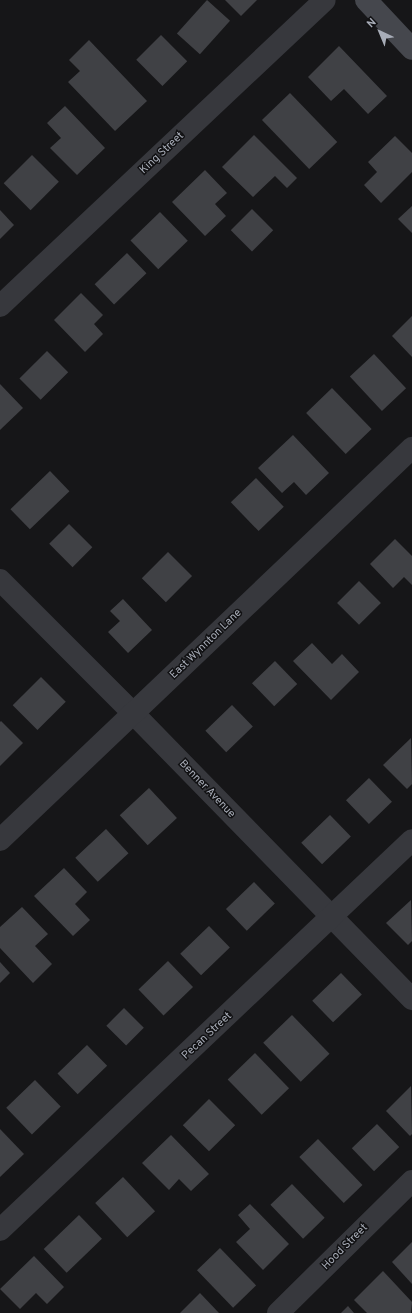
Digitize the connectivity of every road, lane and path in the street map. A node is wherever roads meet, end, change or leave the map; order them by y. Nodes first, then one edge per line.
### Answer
1 (325, 0) edge
2 (366, 0) edge
3 (412, 49) edge
4 (0, 306) edge
5 (412, 448) edge
6 (0, 580) edge
7 (133, 713) junction
8 (0, 840) edge
9 (412, 840) edge
10 (331, 918) junction
11 (412, 999) edge
12 (412, 1181) edge
13 (0, 1230) edge
14 (278, 1313) edge

1 - 4 street, King Street
2 - 3 street
5 - 7 street, East Wynnton Lane
6 - 7 street, Benner Avenue
7 - 8 street, East Wynnton Lane
7 - 10 street, Benner Avenue
9 - 10 street, Pecan Street
10 - 11 street, Benner Avenue
10 - 13 street, Pecan Street
12 - 14 street, Hood Street

